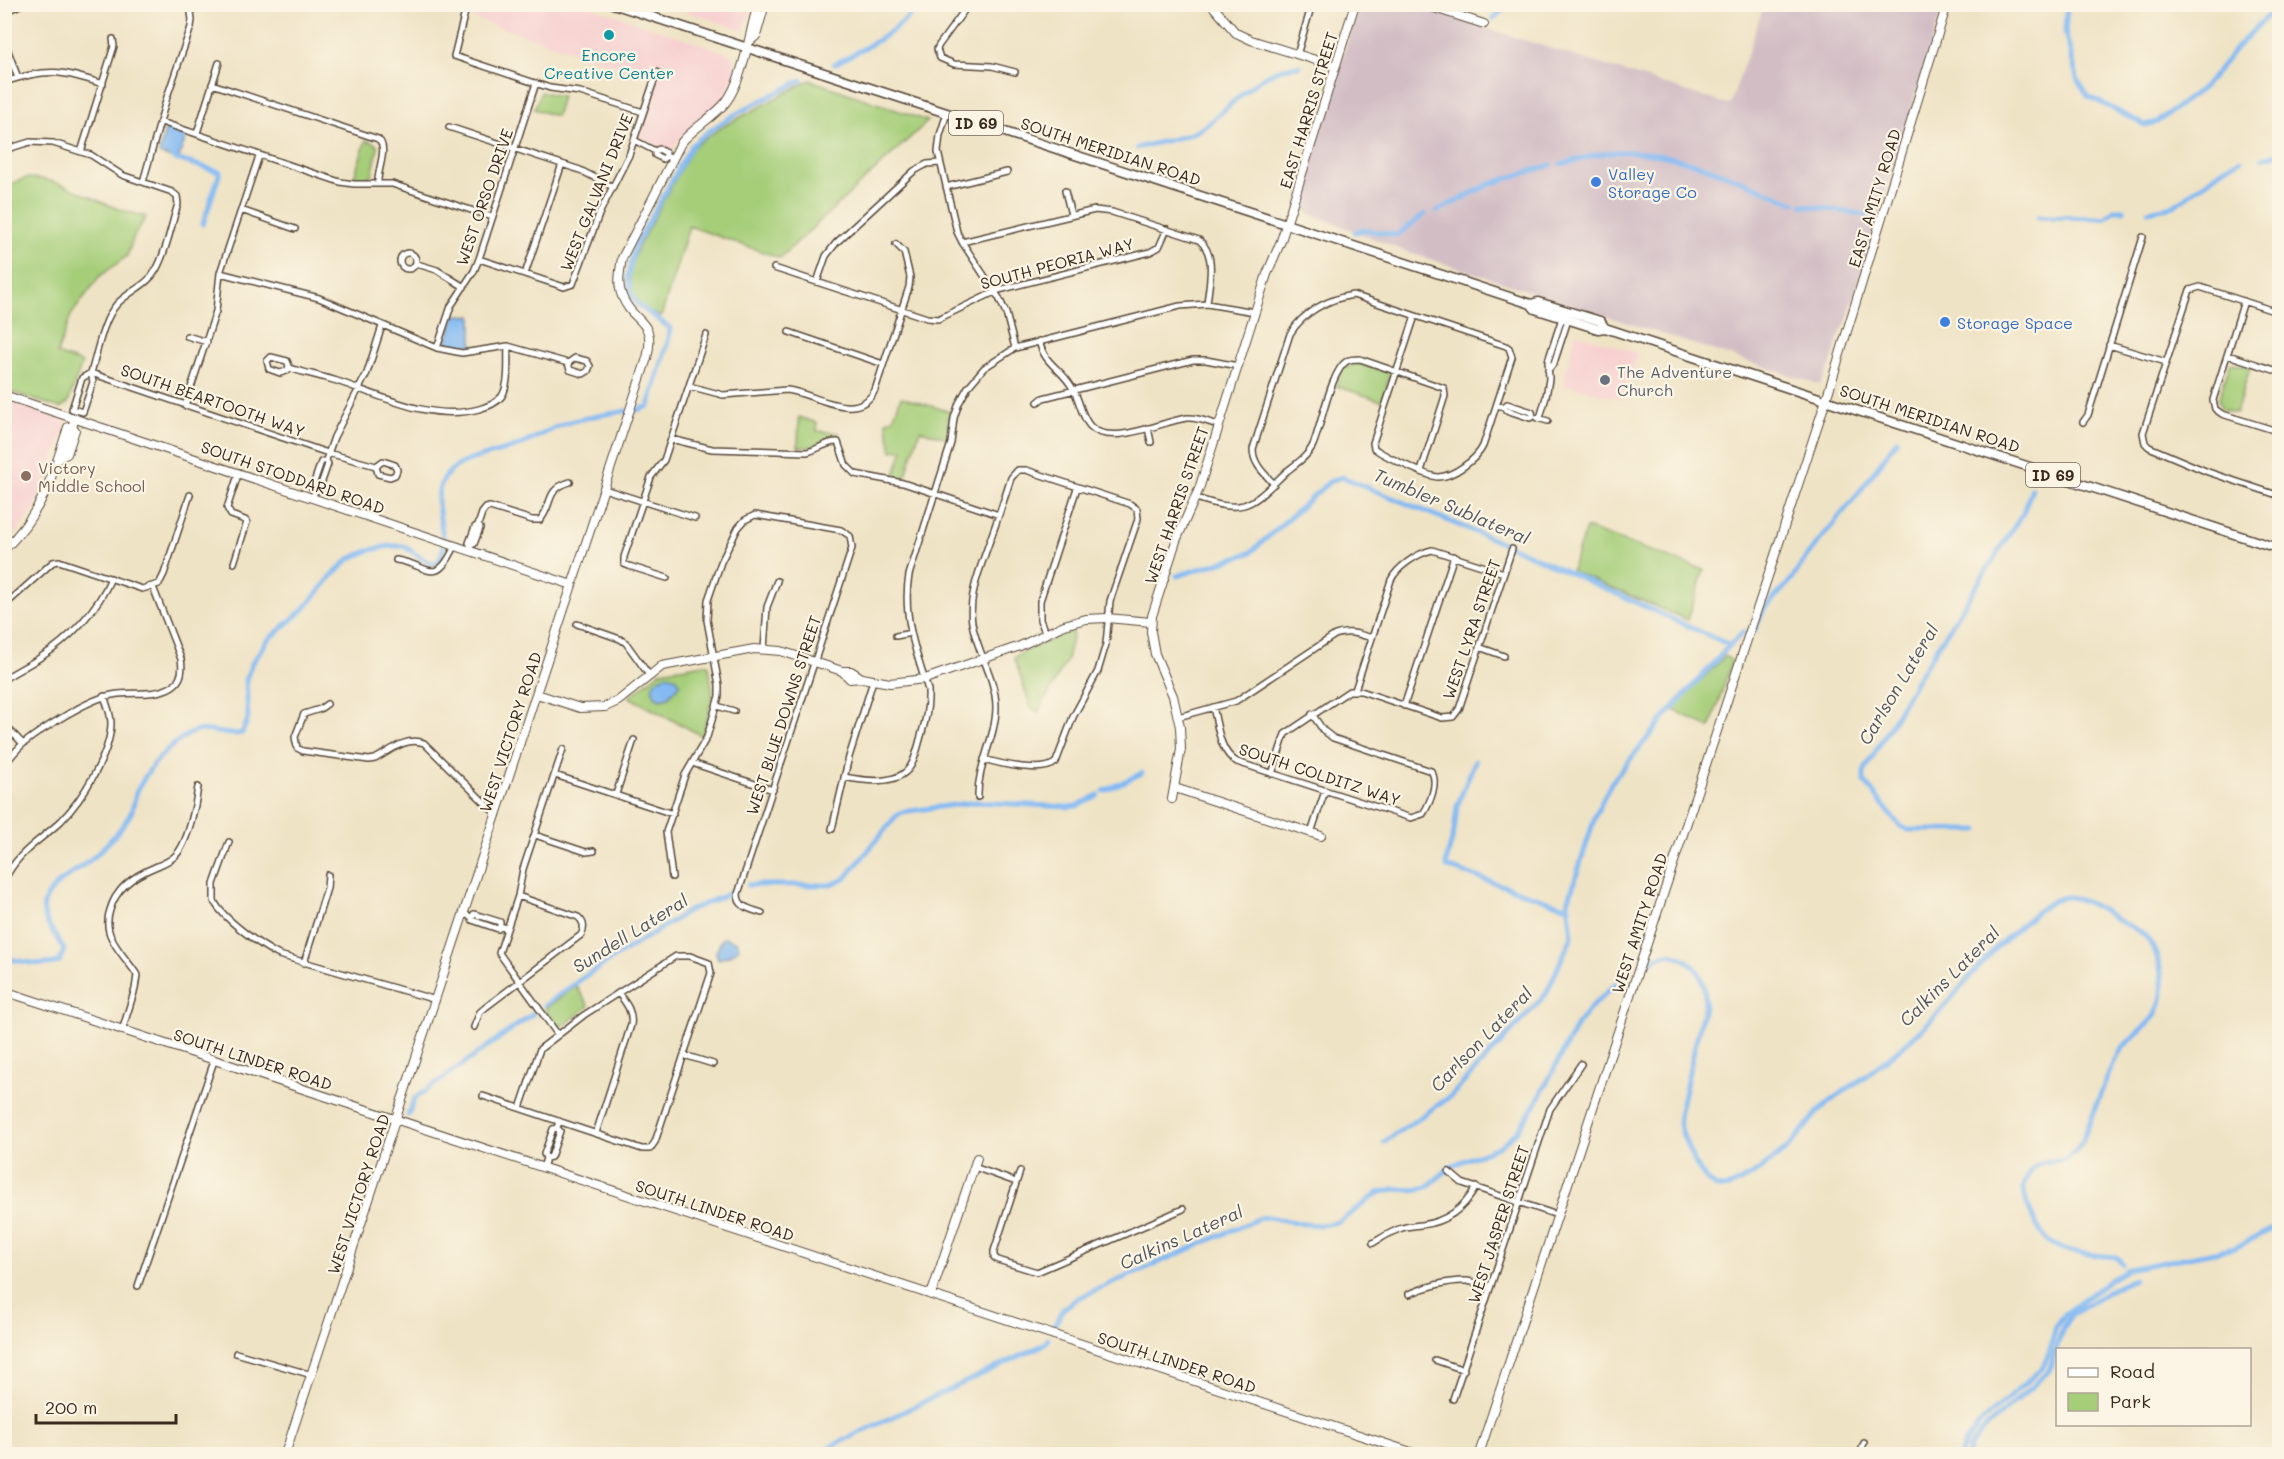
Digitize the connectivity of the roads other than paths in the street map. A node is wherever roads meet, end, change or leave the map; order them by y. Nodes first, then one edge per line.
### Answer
1 (22, 4) edge
2 (190, 4) edge
3 (466, 4) edge
4 (613, 4) edge
5 (758, 4) edge
6 (765, 4) edge
7 (969, 4) edge
8 (1211, 4) edge
9 (1312, 4) edge
10 (1355, 4) edge
11 (1422, 4) edge
12 (1461, 4) edge
13 (1947, 4) edge
14 (4, 12) edge
15 (1456, 15) junction
16 (1484, 24) dead end
17 (113, 39) dead end
18 (4, 40) edge
19 (748, 46) junction
20 (1297, 55) junction
21 (219, 63) dead end
22 (1335, 66) junction
23 (657, 72) dead end
24 (1015, 72) dead end
25 (18, 78) junction
26 (4, 82) edge
27 (536, 83) junction
28 (103, 84) junction
29 (212, 84) junction
30 (643, 112) junction
31 (947, 113) junction
32 (161, 122) junction
33 (450, 127) dead end
34 (197, 133) junction
35 (634, 140) junction
36 (515, 148) junction
37 (4, 150) edge
38 (81, 152) junction
39 (259, 156) junction
40 (669, 158) junction
41 (940, 163) junction
42 (562, 164) junction
43 (1007, 172) dead end
44 (143, 182) junction
45 (378, 183) junction
46 (613, 187) junction
47 (946, 187) junction
48 (1065, 191) dead end
49 (241, 210) junction
50 (1071, 215) junction
51 (492, 217) junction
52 (1287, 224) junction
53 (295, 229) dead end
54 (1167, 230) junction
55 (2143, 237) dead end
56 (962, 242) junction
57 (896, 244) dead end
58 (479, 259) junction
59 (417, 264) dead end
60 (774, 268) dead end
61 (220, 273) junction
62 (525, 274) junction
63 (817, 282) junction
64 (464, 287) junction
65 (995, 292) junction
66 (2244, 302) junction
67 (1207, 304) junction
68 (901, 309) junction
69 (1255, 312) junction
70 (2280, 313) edge
71 (1415, 316) junction
72 (1566, 316) junction
73 (382, 326) junction
74 (789, 332) dead end
75 (706, 335) dead end
76 (187, 336) dead end
77 (1040, 341) junction
78 (207, 342) junction
79 (2109, 345) junction
80 (508, 346) junction
81 (436, 348) junction
82 (1015, 348) junction
83 (2228, 355) junction
84 (2166, 362) junction
85 (568, 363) dead end
86 (883, 364) junction
87 (1238, 366) junction
88 (289, 368) dead end
89 (1397, 371) junction
90 (2280, 372) edge
91 (91, 373) junction
92 (689, 386) junction
93 (360, 390) junction
94 (1074, 390) junction
95 (4, 395) edge
96 (1826, 400) junction
97 (1038, 402) dead end
98 (185, 406) junction
99 (1500, 406) junction
100 (76, 415) junction
101 (1536, 417) junction
102 (1548, 421) dead end
103 (2083, 422) dead end
104 (1218, 425) junction
105 (1148, 428) junction
106 (2280, 432) edge
107 (671, 438) junction
108 (1151, 442) dead end
109 (327, 457) junction
110 (376, 466) dead end
111 (1421, 471) junction
112 (239, 472) junction
113 (570, 482) dead end
114 (1274, 484) junction
115 (1077, 488) junction
116 (604, 489) junction
117 (314, 494) junction
118 (934, 494) junction
119 (190, 495) dead end
120 (2280, 496) edge
121 (1196, 498) junction
122 (643, 501) junction
123 (999, 514) junction
124 (695, 518) dead end
125 (452, 545) junction
126 (470, 548) junction
127 (1512, 549) dead end
128 (2280, 549) edge
129 (4, 550) edge
130 (1454, 556) junction
131 (396, 560) dead end
132 (234, 563) dead end
133 (1504, 573) junction
134 (111, 578) junction
135 (667, 578) dead end
136 (777, 581) dead end
137 (573, 585) junction
138 (153, 587) junction
139 (4, 606) edge
140 (1107, 618) junction
141 (1151, 622) junction
142 (577, 624) dead end
143 (910, 633) junction
144 (1046, 634) junction
145 (896, 636) dead end
146 (1372, 639) junction
147 (1479, 647) junction
148 (764, 649) junction
149 (713, 656) junction
150 (1504, 656) dead end
151 (983, 659) junction
152 (814, 662) junction
153 (649, 675) junction
154 (4, 679) edge
155 (925, 679) junction
156 (873, 681) junction
157 (1355, 690) junction
158 (537, 694) junction
159 (104, 696) junction
160 (327, 704) dead end
161 (717, 706) junction
162 (1404, 706) junction
163 (1213, 707) junction
164 (734, 711) dead end
165 (1312, 714) junction
166 (1178, 717) junction
167 (4, 724) edge
168 (634, 740) dead end
169 (23, 744) junction
170 (563, 749) dead end
171 (984, 759) junction
172 (692, 763) junction
173 (4, 765) edge
174 (1272, 774) junction
175 (555, 775) junction
176 (844, 777) junction
177 (198, 787) dead end
178 (1175, 788) junction
179 (773, 789) junction
180 (1325, 791) junction
181 (616, 794) junction
182 (978, 797) dead end
183 (1172, 799) dead end
184 (672, 814) junction
185 (497, 815) junction
186 (832, 829) dead end
187 (1311, 833) junction
188 (535, 835) junction
189 (1321, 836) dead end
190 (229, 842) dead end
191 (594, 851) dead end
192 (328, 875) dead end
193 (672, 877) dead end
194 (4, 881) edge
195 (518, 896) junction
196 (762, 913) dead end
197 (468, 915) junction
198 (507, 928) junction
199 (304, 963) junction
200 (519, 981) junction
201 (4, 991) edge
202 (618, 993) junction
203 (436, 1000) junction
204 (474, 1027) dead end
205 (122, 1030) junction
206 (558, 1035) junction
207 (684, 1055) junction
208 (214, 1061) junction
209 (713, 1064) dead end
210 (1581, 1064) dead end
211 (483, 1096) dead end
212 (520, 1108) junction
213 (397, 1120) junction
214 (559, 1121) junction
215 (596, 1133) junction
216 (977, 1158) dead end
217 (974, 1167) junction
218 (543, 1168) junction
219 (1020, 1171) dead end
220 (1449, 1172) dead end
221 (1016, 1182) junction
222 (1476, 1187) junction
223 (1519, 1202) junction
224 (1183, 1209) dead end
225 (1557, 1215) junction
226 (1373, 1243) dead end
227 (138, 1286) dead end
228 (1490, 1288) junction
229 (1418, 1290) junction
230 (1409, 1294) dead end
231 (931, 1295) junction
232 (1422, 1298) dead end
233 (236, 1353) dead end
234 (1435, 1360) dead end
235 (1464, 1370) junction
236 (312, 1375) junction
237 (1453, 1399) dead end
238 (1864, 1443) dead end
239 (285, 1455) edge
240 (1418, 1455) edge
241 (1479, 1455) edge
242 (1860, 1455) edge

1 - 14 street
2 - 32 street
3 - 27 street
4 - 19 main road, SOUTH MERIDIAN ROAD / ID 69
5 - 19 street
6 - 19 street
7 - 24 street
8 - 20 street
9 - 20 street
10 - 22 street, EAST HARRIS STREET
11 - 15 street
12 - 15 street
13 - 96 street, EAST AMITY ROAD
15 - 16 street
17 - 28 street
18 - 25 street
19 - 31 main road, SOUTH MERIDIAN ROAD / ID 69
19 - 40 street, WEST VICTORY ROAD
20 - 22 street
21 - 29 street
22 - 52 street, EAST HARRIS STREET
23 - 30 street, WEST GALVANI DRIVE
25 - 26 street
25 - 28 street
27 - 30 street
27 - 36 street, WEST ORSO DRIVE
28 - 38 street
29 - 34 street
29 - 45 street
30 - 35 street, WEST GALVANI DRIVE
31 - 41 street
31 - 52 main road, SOUTH MERIDIAN ROAD / ID 69
32 - 34 street
32 - 44 street
33 - 36 street
34 - 39 street
35 - 40 street
35 - 46 street, WEST GALVANI DRIVE
36 - 42 street
36 - 51 street, WEST ORSO DRIVE
37 - 38 street
38 - 44 street
39 - 45 street
39 - 49 street
40 - 116 street, WEST VICTORY ROAD
41 - 47 street
41 - 63 street
42 - 46 street
42 - 62 street
43 - 47 street
44 - 91 street
45 - 51 street
46 - 62 street, WEST GALVANI DRIVE
47 - 56 street
48 - 50 street
49 - 53 street
49 - 61 street
50 - 54 street
50 - 56 street
51 - 58 street, WEST ORSO DRIVE
52 - 69 street, WEST HARRIS STREET
52 - 72 main road, SOUTH MERIDIAN ROAD / ID 69
54 - 65 street, SOUTH PEORIA WAY
54 - 67 street
55 - 79 street
56 - 65 street
57 - 68 street
58 - 62 street
58 - 64 street, WEST ORSO DRIVE
59 - 64 street
60 - 63 street, SOUTH PEORIA WAY
61 - 73 street
61 - 78 street
63 - 68 street, SOUTH PEORIA WAY
64 - 81 street, WEST ORSO DRIVE
65 - 68 street, SOUTH PEORIA WAY
65 - 82 street
66 - 70 street
66 - 83 street
66 - 84 street
67 - 69 street
67 - 77 street
68 - 86 street
69 - 87 street, WEST HARRIS STREET
71 - 89 street
71 - 99 street
71 - 114 street
72 - 96 main road, SOUTH MERIDIAN ROAD / ID 69
72 - 101 street
73 - 81 street
73 - 93 street
74 - 86 street
75 - 92 street
76 - 78 street
77 - 82 street
77 - 94 street
78 - 98 street
79 - 84 street
79 - 103 street
80 - 81 street
80 - 85 street
80 - 93 street
82 - 118 street
83 - 90 street
83 - 106 street
84 - 120 street
86 - 92 street
87 - 94 street
87 - 104 street, WEST HARRIS STREET
88 - 93 street
89 - 111 street
89 - 111 street
89 - 114 street
91 - 98 street, SOUTH BEARTOOTH WAY
91 - 100 street
91 - 100 street
92 - 107 street
93 - 109 street
94 - 97 street
94 - 105 street
95 - 100 street, SOUTH STODDARD ROAD
96 - 128 main road, SOUTH MERIDIAN ROAD / ID 69
96 - 225 street, WEST AMITY ROAD
98 - 109 street, SOUTH BEARTOOTH WAY
99 - 101 street
99 - 111 street
100 - 112 street, SOUTH STODDARD ROAD
100 - 129 street
101 - 102 street
104 - 105 street
104 - 121 street, WEST HARRIS STREET
105 - 108 street
107 - 118 street
107 - 122 street
109 - 110 street, SOUTH BEARTOOTH WAY
109 - 117 street
112 - 117 street, SOUTH STODDARD ROAD
112 - 132 street
113 - 126 street
114 - 121 street
115 - 123 street
115 - 140 street
115 - 144 street
116 - 122 street
116 - 137 street, WEST VICTORY ROAD
117 - 125 street, SOUTH STODDARD ROAD
118 - 123 street
118 - 143 street
119 - 138 street
121 - 141 street, WEST HARRIS STREET
122 - 124 street
122 - 135 street
123 - 151 street
125 - 126 street, SOUTH STODDARD ROAD
125 - 131 street
126 - 137 street, SOUTH STODDARD ROAD
127 - 133 street, WEST LYRA STREET
130 - 133 street
130 - 146 street
130 - 162 street
133 - 147 street, WEST LYRA STREET
134 - 138 street
134 - 139 street
134 - 154 street
136 - 148 street
137 - 158 street, WEST VICTORY ROAD
138 - 159 street
140 - 141 street
140 - 144 street
140 - 171 street
141 - 166 street, WEST HARRIS STREET
142 - 153 street
143 - 145 street
143 - 155 street
144 - 151 street
146 - 157 street
146 - 163 street
147 - 150 street
147 - 162 street, WEST LYRA STREET
148 - 149 street
148 - 152 street
149 - 152 street, WEST BLUE DOWNS STREET
149 - 153 street
149 - 161 street
151 - 155 street
151 - 171 street
152 - 156 street
152 - 179 street, WEST BLUE DOWNS STREET
153 - 158 street
155 - 156 street
155 - 176 street
156 - 176 street
157 - 162 street
157 - 165 street
158 - 185 street, WEST VICTORY ROAD
159 - 169 street
159 - 194 street
160 - 185 street
161 - 164 street
161 - 172 street
163 - 166 street
163 - 174 street, SOUTH COLDITZ WAY
165 - 174 street
165 - 180 street, SOUTH COLDITZ WAY
166 - 178 street, WEST HARRIS STREET
167 - 169 street
168 - 181 street
169 - 173 street
170 - 175 street
171 - 182 street
172 - 179 street
172 - 184 street
174 - 180 street, SOUTH COLDITZ WAY
175 - 181 street
175 - 188 street
176 - 186 street
177 - 205 street
178 - 183 street, WEST HARRIS STREET
178 - 187 street
179 - 196 street, WEST BLUE DOWNS STREET
180 - 187 street
181 - 184 street
184 - 193 street
185 - 197 street, WEST VICTORY ROAD
187 - 189 street
188 - 191 street
188 - 195 street
190 - 199 street
192 - 199 street
195 - 198 street
195 - 200 street
197 - 198 street
197 - 203 street, WEST VICTORY ROAD
198 - 200 street
199 - 203 street
200 - 204 street
200 - 206 street
201 - 205 street, SOUTH LINDER ROAD
202 - 206 street
202 - 207 street
202 - 215 street
203 - 213 street, WEST VICTORY ROAD
205 - 208 street, SOUTH LINDER ROAD
206 - 212 street
207 - 209 street
207 - 215 street
208 - 213 street, SOUTH LINDER ROAD
208 - 227 street
210 - 223 street, WEST JASPER STREET
211 - 212 street
212 - 214 street
213 - 218 street, SOUTH LINDER ROAD
213 - 236 street, WEST VICTORY ROAD
214 - 215 street
214 - 218 street
216 - 217 street
217 - 221 street
217 - 231 street
218 - 231 street, SOUTH LINDER ROAD
219 - 221 street
220 - 222 street
221 - 224 street
222 - 223 street
222 - 226 street
223 - 225 street
223 - 228 street, WEST JASPER STREET
225 - 241 street, WEST AMITY ROAD
228 - 229 street
228 - 235 street, WEST JASPER STREET
229 - 230 street
229 - 232 street
231 - 240 street, SOUTH LINDER ROAD
233 - 236 street
234 - 235 street
235 - 237 street, WEST JASPER STREET
236 - 239 street, WEST VICTORY ROAD
238 - 242 street

